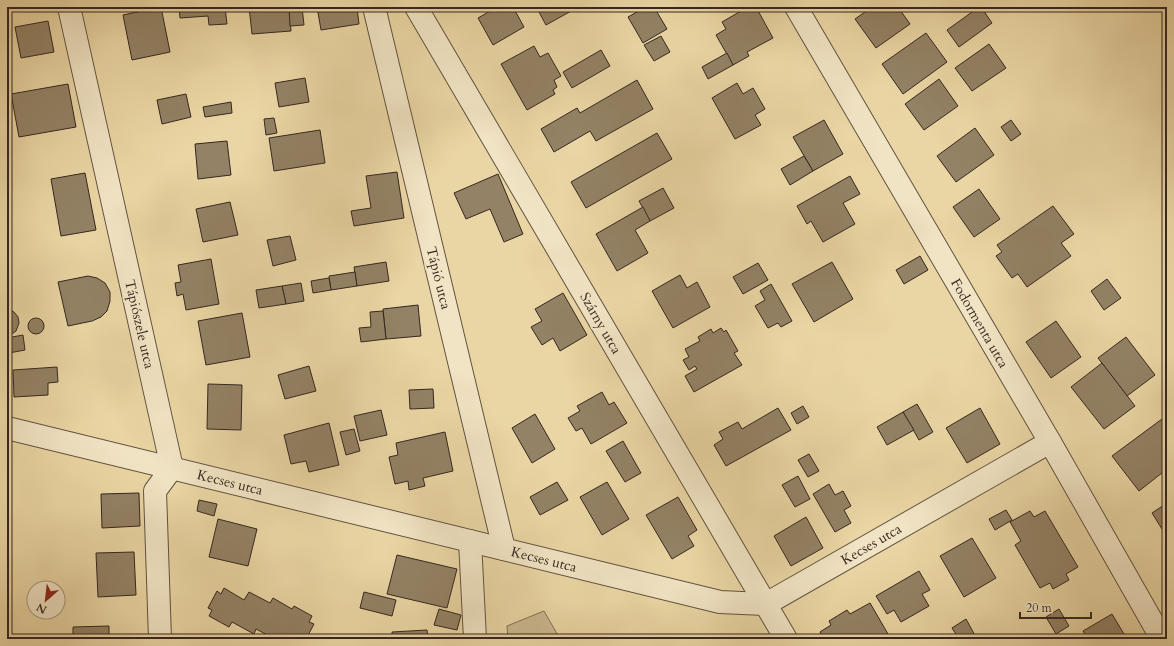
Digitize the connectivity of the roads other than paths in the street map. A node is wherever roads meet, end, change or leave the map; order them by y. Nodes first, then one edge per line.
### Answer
1 (69, 7) edge
2 (374, 7) edge
3 (416, 7) edge
4 (796, 7) edge
5 (7, 428) edge
6 (1050, 442) junction
7 (172, 468) junction
8 (470, 541) junction
9 (504, 549) junction
10 (766, 604) junction
11 (160, 639) edge
12 (475, 639) edge
13 (786, 639) edge
14 (1162, 639) edge

1 - 7 street, Tápiószele utca
2 - 9 street, Tápió utca
3 - 10 street, Szárny utca
4 - 6 street, Fodormenta utca
5 - 7 street, Kecses utca
6 - 10 street, Kecses utca
6 - 14 street, Fodormenta utca
7 - 8 street, Kecses utca
7 - 11 street
8 - 9 street, Kecses utca
8 - 12 street
9 - 10 street, Kecses utca
10 - 13 street, Szárny utca

